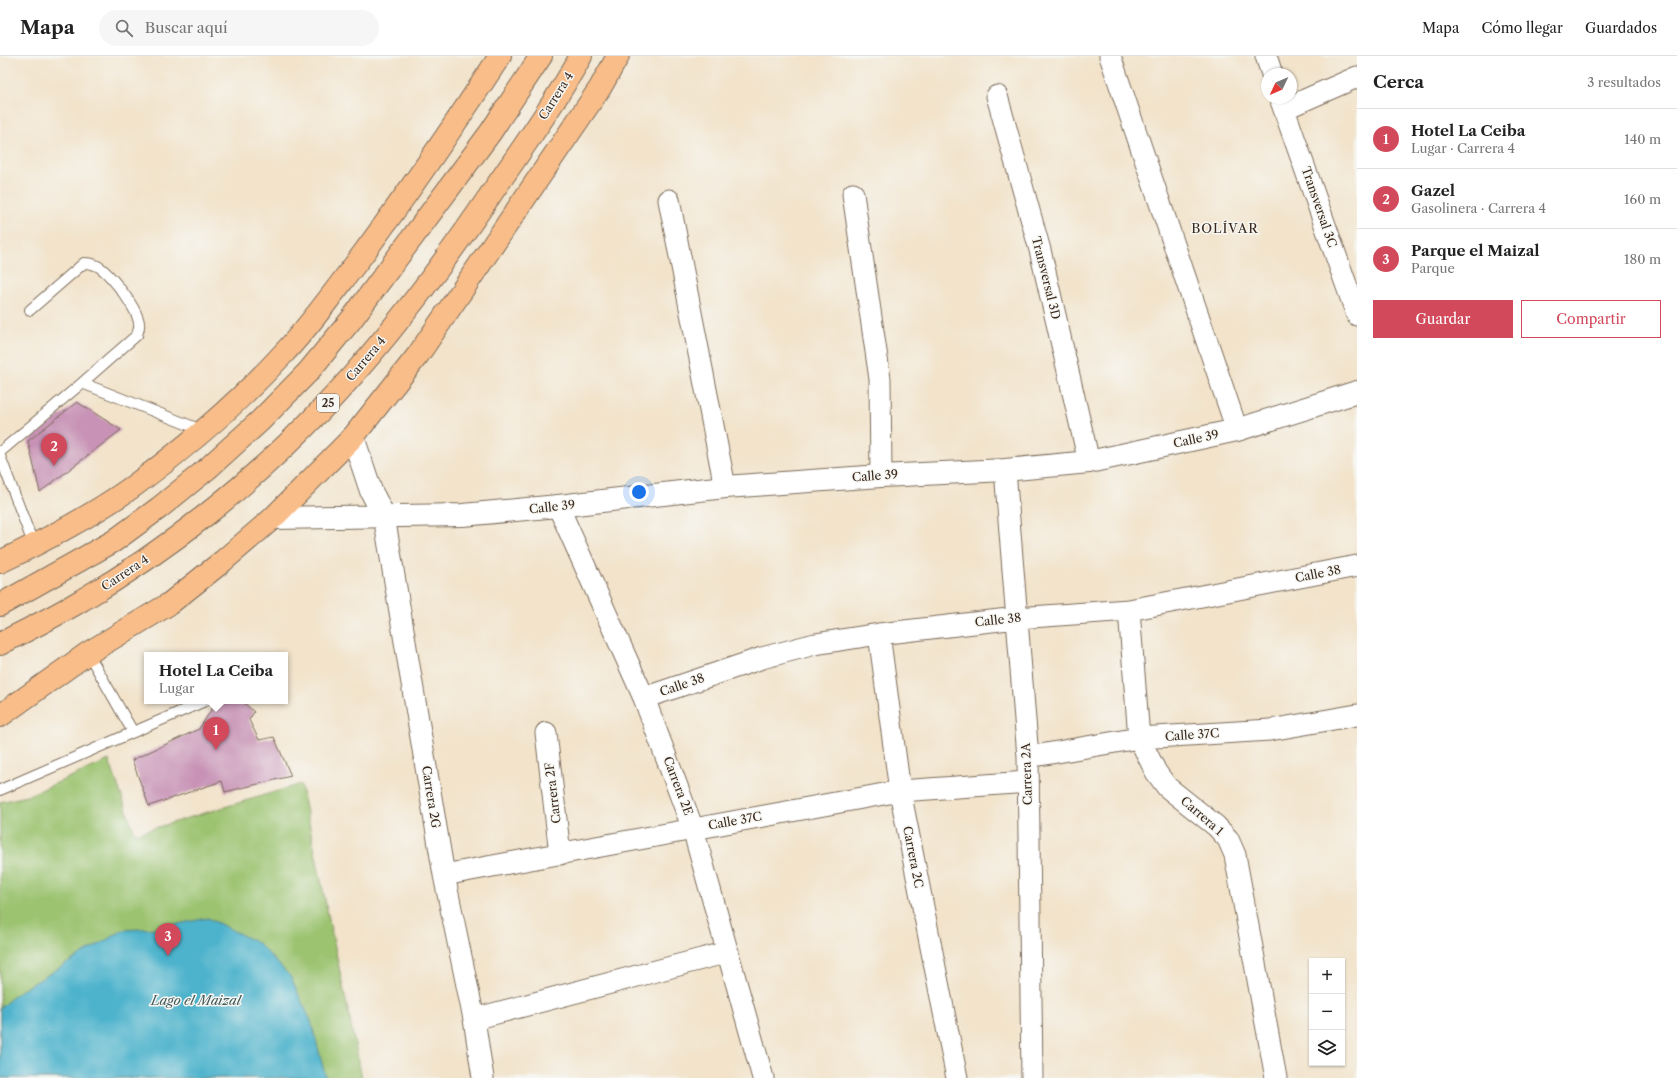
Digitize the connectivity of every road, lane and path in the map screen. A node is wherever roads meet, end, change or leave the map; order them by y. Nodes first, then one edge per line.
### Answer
1 (500, 56) edge
2 (541, 56) edge
3 (581, 56) edge
4 (618, 56) edge
5 (1110, 56) edge
6 (1266, 56) edge
7 (1270, 68) edge
8 (1357, 77) edge
9 (997, 96) dead end
10 (1297, 99) edge
11 (1282, 104) edge
12 (853, 194) dead end
13 (669, 200) dead end
14 (30, 310) dead end
15 (1357, 315) edge
16 (82, 383) junction
17 (1357, 392) edge
18 (1237, 430) junction
19 (204, 431) junction
20 (353, 436) junction
21 (0, 452) edge
22 (0, 456) edge
23 (1089, 462) junction
24 (1005, 470) junction
25 (881, 476) junction
26 (725, 487) junction
27 (558, 506) junction
28 (384, 516) junction
29 (273, 518) junction
30 (34, 546) junction
31 (0, 562) edge
32 (1357, 566) edge
33 (0, 605) edge
34 (1129, 610) junction
35 (1017, 618) junction
36 (880, 634) junction
37 (0, 644) edge
38 (88, 653) junction
39 (644, 698) junction
40 (198, 704) edge
41 (1357, 715) edge
42 (0, 716) edge
43 (133, 732) junction
44 (546, 733) dead end
45 (1139, 738) junction
46 (1028, 757) junction
47 (1028, 782) junction
48 (0, 790) edge
49 (900, 791) junction
50 (694, 829) junction
51 (560, 854) junction
52 (444, 875) junction
53 (728, 952) junction
54 (474, 1019) junction
55 (483, 1078) edge
56 (763, 1078) edge
57 (957, 1078) edge
58 (1032, 1078) edge
59 (1276, 1078) edge

1 - 19 highway
2 - 33 highway
3 - 37 highway, Carrera 4 / 25
4 - 20 highway
5 - 18 street
6 - 7 street
8 - 10 street
9 - 23 street, Transversal 3D
11 - 15 street, Transversal 3C
12 - 25 street
13 - 26 street
14 - 16 lane
16 - 19 lane
16 - 21 lane
17 - 18 street, Calle 39
18 - 23 street, Calle 39
19 - 30 highway
20 - 28 street
20 - 29 highway
22 - 30 lane
23 - 24 street, Calle 39
24 - 25 street, Calle 39
24 - 35 street, Carrera 2A
25 - 26 street, Calle 39
26 - 27 street, Calle 39
27 - 28 street, Calle 39
27 - 39 street, Carrera 2E
28 - 29 street, Calle 39
28 - 52 street, Carrera 2G
29 - 38 highway
30 - 31 highway
32 - 34 street, Calle 38
34 - 35 street, Calle 38
34 - 45 street, Carrera 1
35 - 36 street, Calle 38
35 - 46 street, Carrera 2A
36 - 39 street, Calle 38
36 - 49 street, Carrera 2C
38 - 42 highway
38 - 43 lane
39 - 50 street, Carrera 2E
40 - 43 lane
41 - 45 street, Calle 37C
43 - 48 lane
44 - 51 street, Carrera 2F
45 - 46 street, Calle 37C
45 - 59 street, Carrera 1
46 - 47 street, Carrera 2A
47 - 49 street, Calle 37C
47 - 58 street, Carrera 2A
49 - 50 street, Calle 37C
49 - 57 street, Carrera 2C
50 - 51 street, Calle 37C
50 - 53 street, Carrera 2E
51 - 52 street, Calle 37C
52 - 54 street, Carrera 2G
53 - 54 street
53 - 56 street, Carrera 2E
54 - 55 street, Carrera 2G

